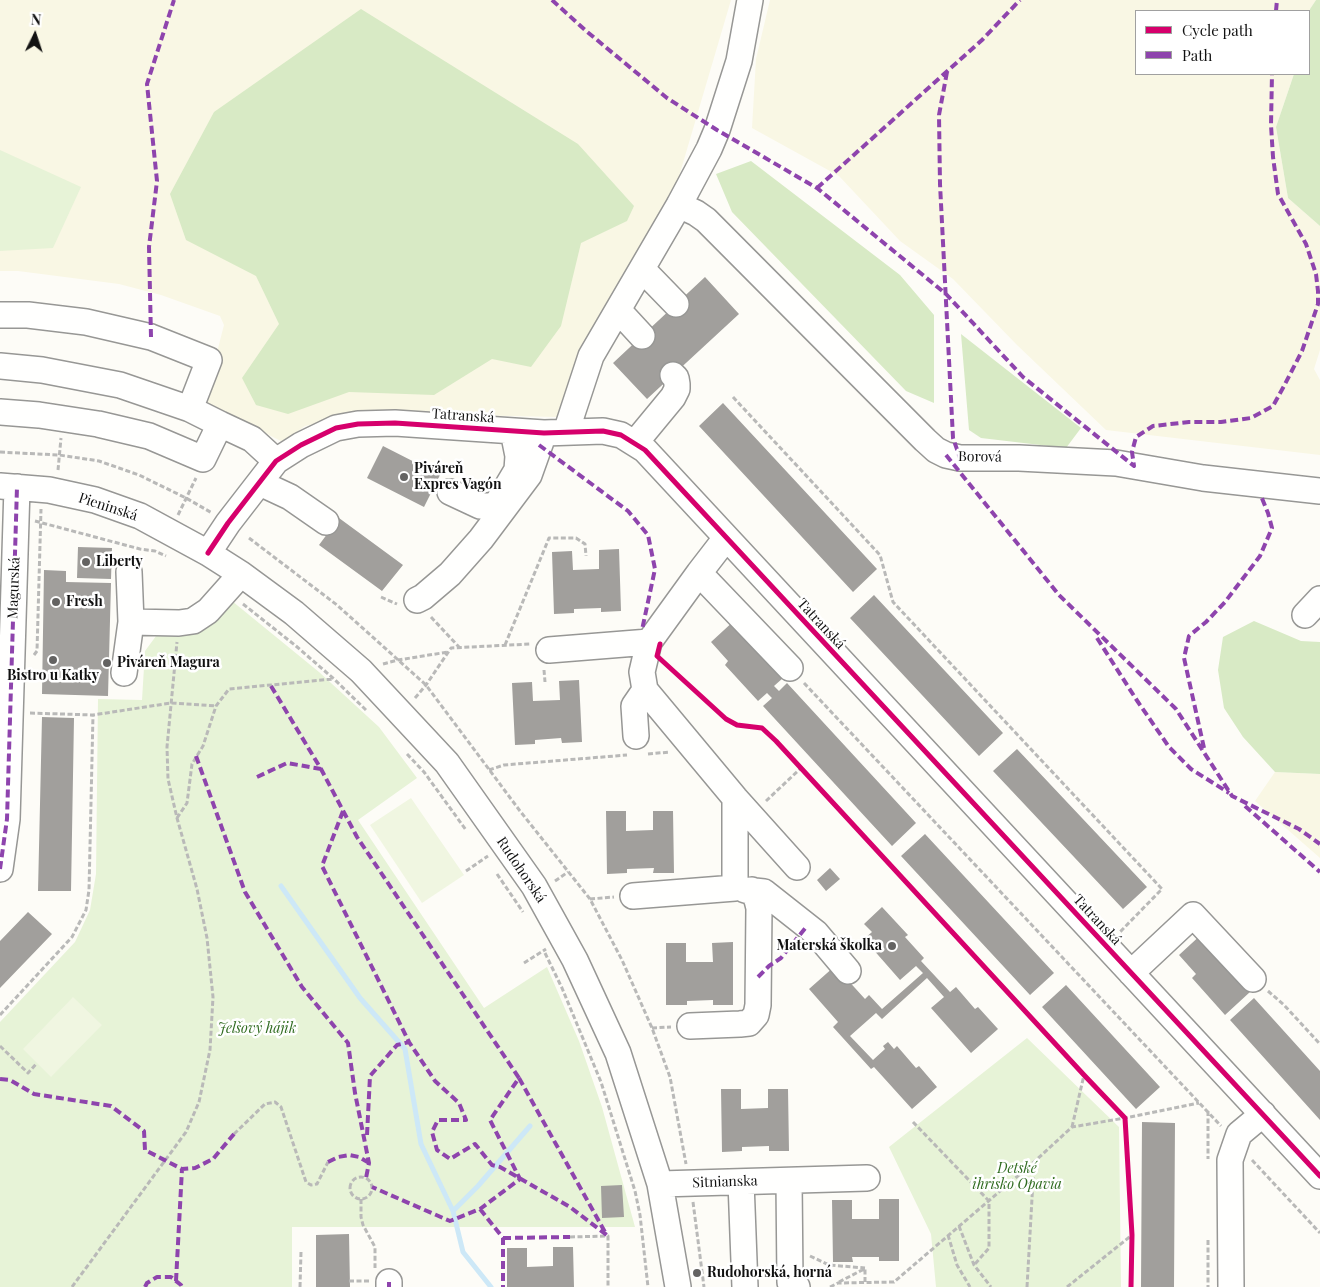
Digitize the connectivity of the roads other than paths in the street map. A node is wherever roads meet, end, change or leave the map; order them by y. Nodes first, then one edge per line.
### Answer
1 (750, 0) edge
2 (679, 205) junction
3 (642, 268) junction
4 (676, 304) dead end
5 (618, 310) junction
6 (0, 315) edge
7 (642, 336) dead end
8 (0, 366) edge
9 (673, 375) dead end
10 (190, 409) junction
11 (0, 412) edge
12 (220, 424) junction
13 (513, 431) junction
14 (555, 432) junction
15 (635, 443) junction
16 (276, 461) junction
17 (260, 483) junction
18 (9, 487) edge
19 (1320, 491) edge
20 (450, 492) dead end
21 (326, 522) dead end
22 (726, 538) junction
23 (208, 553) junction
24 (129, 572) dead end
25 (699, 573) junction
26 (234, 582) junction
27 (424, 608) road end
28 (130, 622) junction
29 (649, 642) junction
30 (549, 650) dead end
31 (790, 668) road end
32 (124, 673) dead end
33 (645, 690) junction
34 (637, 748) road end
35 (735, 798) junction
36 (797, 867) dead end
37 (0, 869) edge
38 (743, 889) junction
39 (634, 896) dead end
40 (848, 971) dead end
41 (1131, 973) junction
42 (1253, 978) road end
43 (679, 1027) road end
44 (1263, 1114) junction
45 (1320, 1176) edge
46 (867, 1178) dead end
47 (789, 1181) junction
48 (740, 1182) junction
49 (660, 1184) junction
50 (794, 1285) edge
51 (678, 1287) edge
52 (745, 1287) edge
53 (1231, 1287) edge

1 - 2 street
2 - 3 street
2 - 19 street, Borová
3 - 4 street
3 - 5 street
5 - 7 street
5 - 14 street
6 - 10 street
8 - 10 street
9 - 15 street
10 - 12 street
11 - 12 street
12 - 16 street
13 - 14 street, Tatranská
13 - 16 street, Tatranská
13 - 20 street
14 - 15 street, Tatranská
14 - 27 street
15 - 22 street, Tatranská
16 - 17 street, Tatranská
17 - 21 street
17 - 23 street, Tatranská
18 - 23 street, Pieninská
18 - 37 street, Magurská
22 - 25 street
22 - 41 street, Tatranská
23 - 26 street, Rudohorská
24 - 28 street
25 - 29 street
25 - 31 street
26 - 28 street
26 - 49 street, Rudohorská
28 - 32 street
29 - 30 street
29 - 33 street
33 - 34 street
33 - 35 street
35 - 36 street
35 - 38 street
38 - 39 street
38 - 40 street
38 - 43 street
41 - 42 street
41 - 44 street, Tatranská
44 - 45 street, Tatranská
44 - 53 street
46 - 47 street, Sitnianska
47 - 48 street, Sitnianska
47 - 50 street
48 - 49 street, Sitnianska
48 - 52 street
49 - 51 street, Rudohorská

